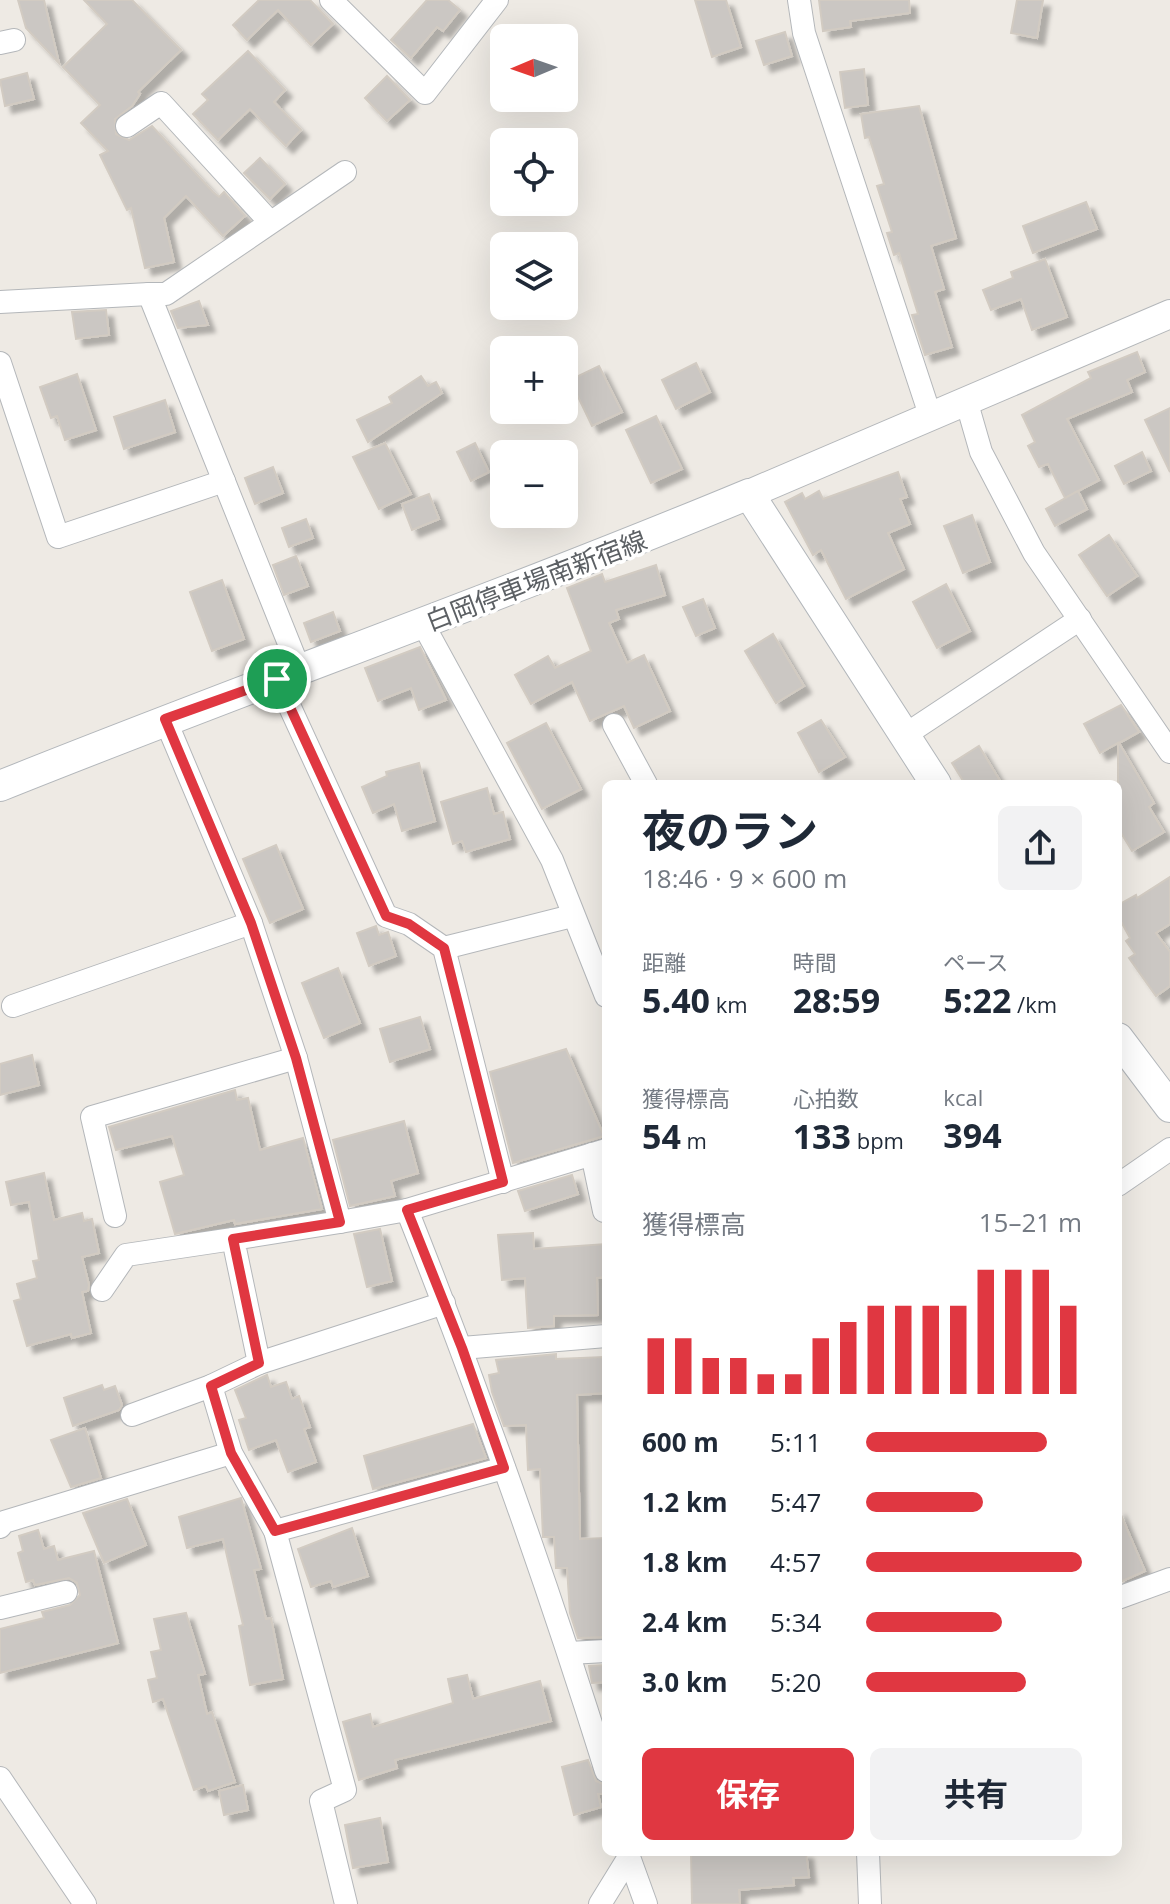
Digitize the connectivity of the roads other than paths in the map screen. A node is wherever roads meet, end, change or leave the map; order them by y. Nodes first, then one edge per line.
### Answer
1 (331, 0) edge
2 (497, 0) edge
3 (799, 0) edge
4 (127, 126) dead end
5 (345, 172) dead end
6 (269, 221) junction
7 (149, 294) junction
8 (0, 302) edge
9 (1170, 314) edge
10 (0, 363) edge
11 (966, 400) junction
12 (930, 415) junction
13 (224, 481) junction
14 (749, 494) junction
15 (1080, 619) junction
16 (423, 624) junction
17 (288, 675) junction
18 (165, 719) junction
19 (614, 725) dead end
20 (905, 735) junction
21 (1170, 752) edge
22 (644, 780) edge
23 (933, 780) edge
24 (0, 786) edge
25 (572, 916) junction
26 (251, 923) junction
27 (444, 948) junction
28 (602, 987) edge
29 (13, 1006) dead end
30 (1122, 1043) edge
31 (296, 1058) junction
32 (1170, 1107) edge
33 (1170, 1149) edge
34 (599, 1152) edge
35 (503, 1182) junction
36 (1122, 1182) edge
37 (602, 1187) edge
38 (407, 1210) junction
39 (115, 1216) dead end
40 (340, 1222) junction
41 (233, 1239) junction
42 (102, 1290) dead end
43 (444, 1303) junction
44 (602, 1336) edge
45 (462, 1348) junction
46 (259, 1363) junction
47 (211, 1386) junction
48 (132, 1415) dead end
49 (231, 1453) junction
50 (504, 1468) junction
51 (0, 1527) edge
52 (275, 1531) junction
53 (1170, 1579) edge
54 (66, 1592) dead end
55 (1122, 1597) edge
56 (0, 1608) edge
57 (602, 1651) edge
58 (569, 1653) junction
59 (602, 1758) edge
60 (0, 1778) edge
61 (628, 1856) edge
62 (630, 1856) edge
63 (868, 1856) edge
64 (85, 1904) edge
65 (346, 1904) edge
66 (600, 1904) edge
67 (646, 1904) edge
68 (870, 1904) edge

1 - 2 street
3 - 12 street
4 - 6 street
5 - 6 street
6 - 7 street
7 - 8 street
7 - 13 street
9 - 11 street
10 - 13 street
11 - 12 street
11 - 15 street
12 - 14 street
13 - 17 street
14 - 16 main road, 白岡停車場南新宿線
14 - 20 main road
15 - 20 street
15 - 21 street
16 - 17 main road, 白岡停車場南新宿線
16 - 25 street
17 - 18 main road, 白岡停車場南新宿線
17 - 27 street
18 - 24 main road, 白岡停車場南新宿線
18 - 26 street
19 - 22 street
20 - 23 main road
25 - 27 street
25 - 28 street
26 - 29 street
26 - 31 street
27 - 35 street
30 - 32 main road
31 - 39 street
31 - 40 street
33 - 36 street
34 - 35 street
34 - 37 street
35 - 38 street
38 - 40 street
38 - 43 street
40 - 41 street
41 - 42 street
41 - 46 street
43 - 45 street
43 - 46 street
44 - 45 street
45 - 50 street
46 - 47 street
47 - 48 street
47 - 49 street
49 - 51 street
49 - 52 street
50 - 52 street
50 - 58 street
52 - 65 street
53 - 55 street
54 - 56 street
57 - 58 street
58 - 59 street
60 - 64 street
61 - 66 street
62 - 67 street
63 - 68 street

